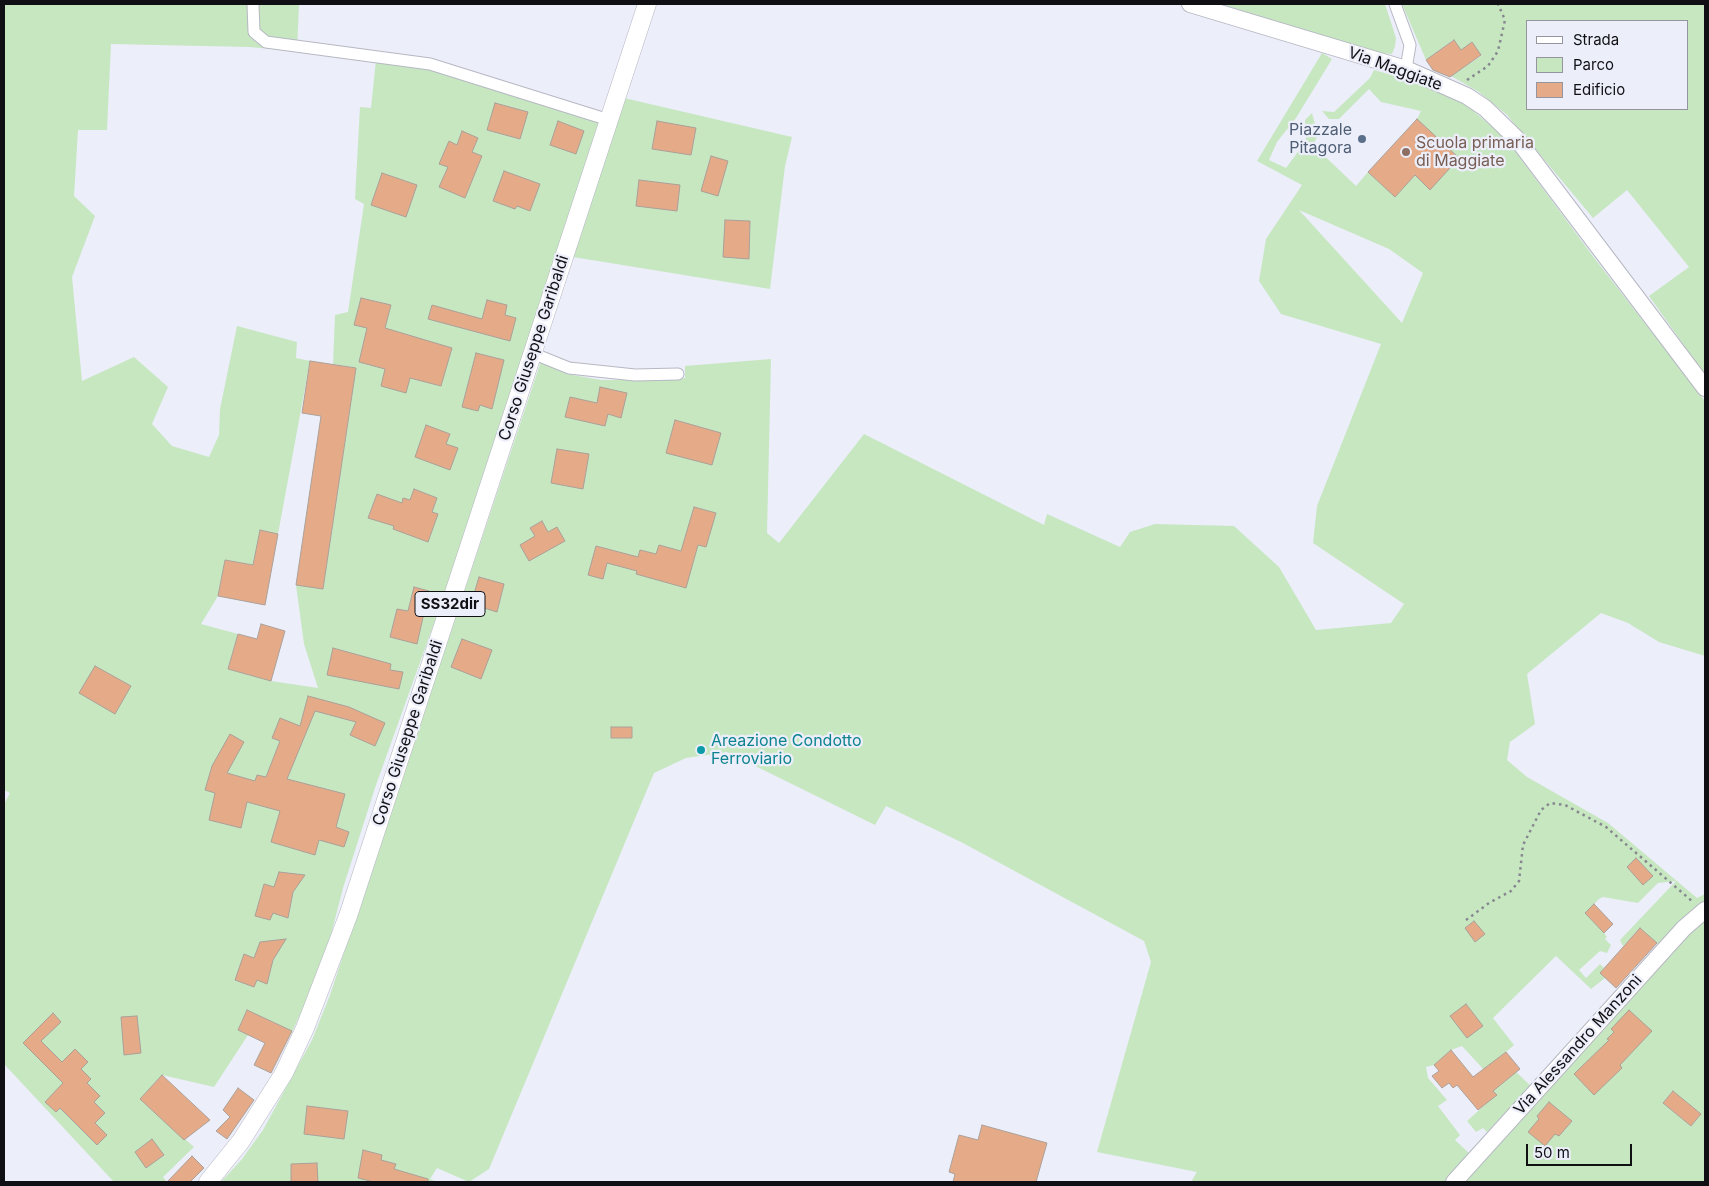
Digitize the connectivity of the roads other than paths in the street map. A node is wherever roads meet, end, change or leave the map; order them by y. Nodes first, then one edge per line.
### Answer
1 (253, 4) edge
2 (647, 4) edge
3 (1190, 4) edge
4 (1395, 4) edge
5 (1406, 70) junction
6 (609, 120) junction
7 (532, 353) junction
8 (678, 374) dead end
9 (1705, 388) edge
10 (1704, 911) edge
11 (208, 1182) edge
12 (1454, 1182) edge

1 - 6 street
2 - 6 main road, Corso Giuseppe Garibaldi / SS32dir
3 - 5 street, Via Maggiate
4 - 5 street
5 - 9 street, Via Maggiate
6 - 7 main road, Corso Giuseppe Garibaldi / SS32dir
7 - 8 street
7 - 11 main road, Corso Giuseppe Garibaldi / SS32dir
10 - 12 street, Via Alessandro Manzoni

